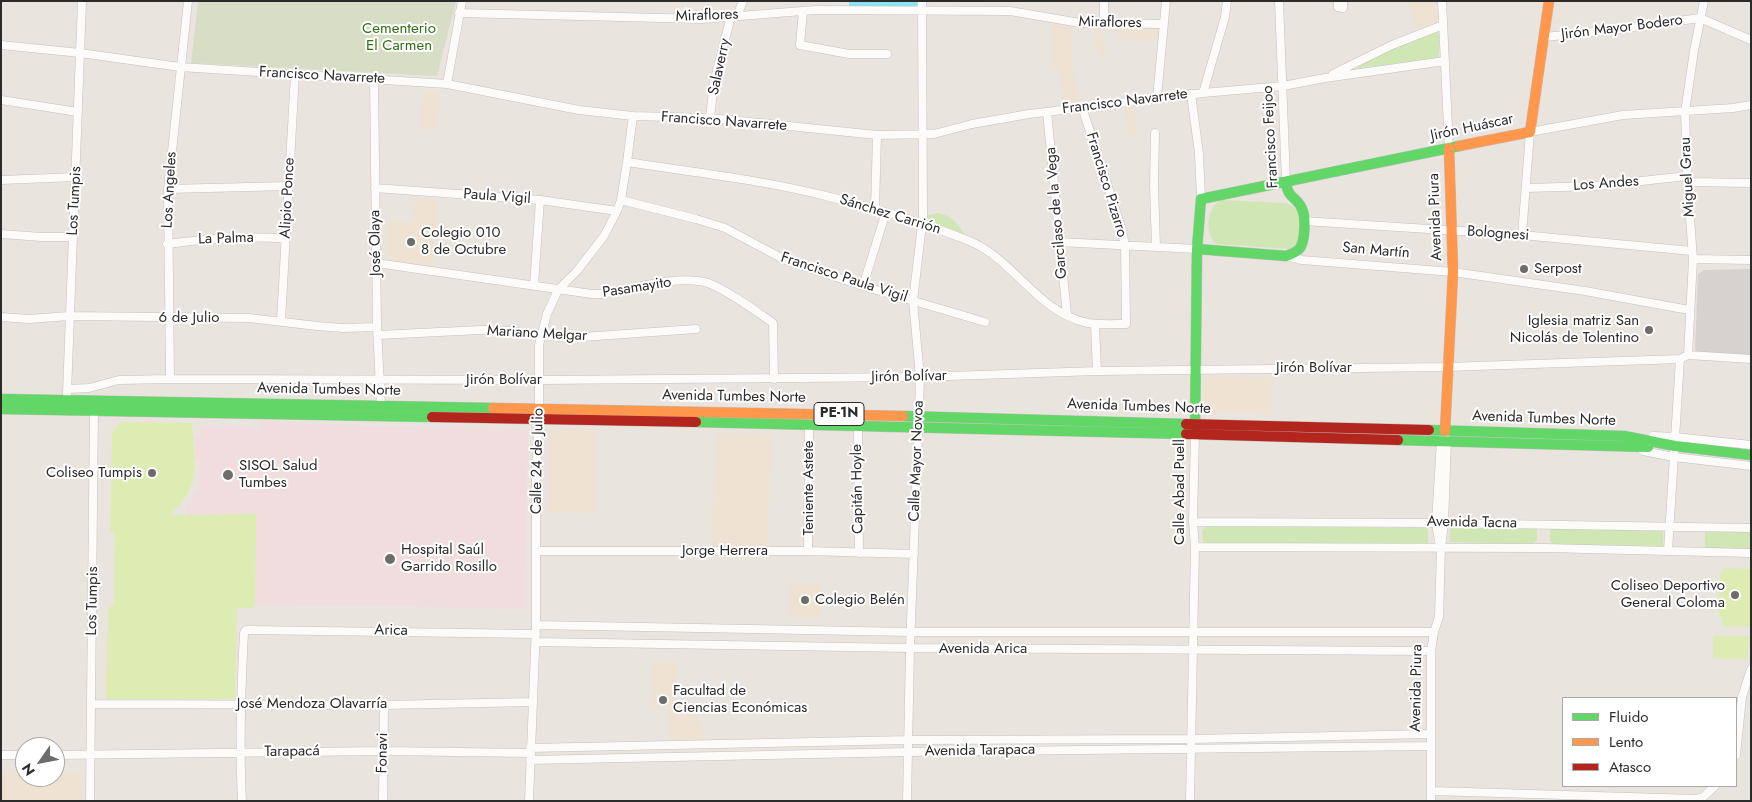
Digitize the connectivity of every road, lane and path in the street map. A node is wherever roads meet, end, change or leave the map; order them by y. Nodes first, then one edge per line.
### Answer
1 (82, 1) edge
2 (188, 1) edge
3 (462, 1) edge
4 (743, 1) edge
5 (922, 1) edge
6 (1104, 1) edge
7 (1166, 1) edge
8 (1227, 1) edge
9 (1279, 1) edge
10 (1338, 1) edge
11 (1343, 1) edge
12 (1442, 1) edge
13 (1550, 1) edge
14 (1704, 1) edge
15 (803, 11) junction
16 (922, 11) junction
17 (459, 13) junction
18 (734, 16) junction
19 (1700, 18) junction
20 (1104, 22) junction
21 (1163, 24) junction
22 (1443, 25) junction
23 (1544, 37) junction
24 (1751, 40) edge
25 (1, 45) edge
26 (80, 54) junction
27 (888, 54) dead end
28 (1445, 61) junction
29 (180, 68) junction
30 (295, 74) junction
31 (1325, 78) junction
32 (374, 79) junction
33 (447, 84) junction
34 (1283, 86) junction
35 (1203, 92) junction
36 (1191, 94) junction
37 (1157, 98) junction
38 (1, 100) edge
39 (1751, 105) edge
40 (1082, 107) junction
41 (78, 112) junction
42 (1048, 112) junction
43 (1685, 112) junction
44 (633, 116) junction
45 (710, 118) junction
46 (1530, 132) junction
47 (877, 134) junction
48 (922, 134) junction
49 (1155, 134) dead end
50 (1449, 148) junction
51 (627, 162) junction
52 (76, 177) junction
53 (1687, 179) junction
54 (1, 180) edge
55 (1286, 182) junction
56 (1751, 183) edge
57 (289, 186) junction
58 (375, 188) junction
59 (1526, 188) junction
60 (168, 189) junction
61 (1201, 199) junction
62 (540, 200) junction
63 (621, 200) junction
64 (875, 209) junction
65 (618, 211) junction
66 (886, 212) junction
67 (1304, 221) junction
68 (922, 224) junction
69 (1453, 230) junction
70 (1, 234) edge
71 (1522, 235) junction
72 (73, 238) junction
73 (286, 239) junction
74 (1059, 242) junction
75 (167, 244) junction
76 (1124, 246) junction
77 (1156, 247) junction
78 (1197, 249) junction
79 (1692, 255) junction
80 (1286, 256) junction
81 (1751, 260) edge
82 (376, 263) junction
83 (1453, 272) junction
84 (534, 285) junction
85 (863, 286) junction
86 (558, 290) junction
87 (913, 301) junction
88 (1690, 310) junction
89 (1067, 315) junction
90 (69, 316) junction
91 (1, 317) edge
92 (168, 318) junction
93 (281, 321) junction
94 (985, 322) dead end
95 (1096, 324) junction
96 (1126, 324) joint
97 (696, 329) dead end
98 (377, 331) junction
99 (541, 335) junction
100 (1688, 355) junction
101 (1680, 359) junction
102 (1751, 359) edge
103 (1448, 367) junction
104 (1196, 369) junction
105 (1097, 371) junction
106 (920, 377) junction
107 (170, 379) junction
108 (774, 379) junction
109 (381, 380) junction
110 (540, 380) junction
111 (68, 389) junction
112 (1, 399) edge
113 (67, 400) junction
114 (94, 406) junction
115 (381, 407) junction
116 (1, 409) edge
117 (539, 409) junction
118 (919, 416) junction
119 (539, 420) junction
120 (1195, 423) junction
121 (809, 424) junction
122 (858, 426) junction
123 (918, 428) junction
124 (1445, 431) junction
125 (1194, 435) junction
126 (1444, 442) junction
127 (1675, 442) junction
128 (1751, 445) edge
129 (1624, 447) junction
130 (1751, 455) edge
131 (1674, 457) junction
132 (1751, 466) edge
133 (1193, 522) junction
134 (1440, 523) junction
135 (1670, 526) junction
136 (1751, 528) edge
137 (1195, 547) junction
138 (1440, 547) junction
139 (537, 551) junction
140 (808, 551) junction
141 (1668, 551) junction
142 (859, 553) junction
143 (1751, 553) edge
144 (914, 554) junction
145 (536, 625) junction
146 (911, 632) junction
147 (1434, 632) junction
148 (1193, 633) junction
149 (536, 638) junction
150 (910, 648) junction
151 (1192, 651) junction
152 (1431, 651) junction
153 (1751, 669) edge
154 (533, 702) junction
155 (91, 704) junction
156 (240, 704) junction
157 (384, 704) junction
158 (1431, 734) junction
159 (1191, 739) junction
160 (909, 740) junction
161 (1737, 745) edge
162 (1431, 746) junction
163 (1191, 749) junction
164 (383, 751) junction
165 (909, 752) junction
166 (239, 753) junction
167 (530, 753) junction
168 (65, 754) edge
169 (90, 754) junction
170 (1, 755) edge
171 (15, 755) edge
172 (1714, 787) edge
173 (1432, 791) junction
174 (1696, 800) edge
175 (90, 801) edge
176 (242, 801) edge
177 (383, 801) edge
178 (529, 801) edge
179 (907, 801) edge
180 (1190, 801) edge
181 (1431, 801) edge

1 - 26 street, Los Tumpis
2 - 29 street, Los Angeles
3 - 17 street
4 - 18 street, Salaverry
5 - 16 street, Calle Mayor Novoa
6 - 20 street
7 - 21 street
8 - 35 street
9 - 34 street, Francisco Feijoo
10 - 11 street
12 - 22 street, Avenida Piura
13 - 23 main road
14 - 19 street, Miguel Grau
15 - 16 street, Miraflores
15 - 18 street, Miraflores
15 - 27 street
16 - 20 street, Miraflores
16 - 48 street, Calle Mayor Novoa
17 - 18 street, Miraflores
17 - 33 street
18 - 45 street, Salaverry
19 - 23 street, Jirón Mayor Bodero
19 - 24 street
19 - 43 street, Miguel Grau
20 - 21 street, Miraflores
21 - 37 street
22 - 28 street, Avenida Piura
22 - 31 street
23 - 46 main road
25 - 26 street, Francisco Navarrete
26 - 29 street, Francisco Navarrete
26 - 41 street, Los Tumpis
28 - 31 street, Francisco Navarrete
28 - 50 street, Avenida Piura
29 - 30 street, Francisco Navarrete
29 - 60 street, Los Angeles
30 - 32 street, Francisco Navarrete
30 - 57 street, Alipio Ponce
31 - 34 street, Francisco Navarrete
32 - 33 street, Francisco Navarrete
32 - 58 street, José Olaya
33 - 44 street, Francisco Navarrete
34 - 35 street, Francisco Navarrete
34 - 55 street, Francisco Feijoo
35 - 36 street, Francisco Navarrete
36 - 37 street, Francisco Navarrete
36 - 61 street, Calle Abad Puell
37 - 40 street, Francisco Navarrete
38 - 41 street
39 - 43 street, Jirón Huáscar
40 - 42 street, Francisco Navarrete
40 - 76 street, Francisco Pizarro
41 - 52 street, Los Tumpis
42 - 48 street, Francisco Navarrete
42 - 74 street, Garcilaso de la Vega
43 - 46 street, Jirón Huáscar
43 - 53 street, Miguel Grau
44 - 45 street, Francisco Navarrete
44 - 51 street, Calle 24 de Julio
45 - 47 street, Francisco Navarrete
46 - 50 main road, Jirón Huáscar
46 - 59 street
47 - 48 street, Francisco Navarrete
47 - 64 street
48 - 68 street, Calle Mayor Novoa
49 - 77 street
50 - 55 main road, Jirón Huáscar
50 - 69 main road, Avenida Piura
51 - 63 street, Calle 24 de Julio
51 - 64 street, Sánchez Carrión
52 - 54 street
52 - 72 street, Los Tumpis
53 - 56 street, Los Andes
53 - 59 street, Los Andes
53 - 79 street, Miguel Grau
55 - 61 main road, Jirón Huáscar
55 - 67 main road, Francisco Feijoo
57 - 60 street
57 - 73 street, Alipio Ponce
58 - 62 street, Paula Vigil
58 - 82 street, José Olaya
59 - 71 street
60 - 75 street, Los Angeles
61 - 78 main road, Calle Abad Puell
62 - 65 street, Paula Vigil
62 - 84 street
63 - 65 street, Calle 24 de Julio
63 - 85 street, Francisco Paula Vigil
64 - 66 street, Sánchez Carrión
65 - 86 street, Calle 24 de Julio
66 - 68 street, Sánchez Carrión
66 - 85 street
67 - 69 street, Bolognesi
67 - 80 main road
68 - 87 street, Calle Mayor Novoa
68 - 89 street, Sánchez Carrión
69 - 71 street, Bolognesi
69 - 83 main road, Avenida Piura
70 - 72 street
71 - 79 street, Bolognesi
72 - 90 street, Los Tumpis
73 - 75 street, La Palma
73 - 93 street, Alipio Ponce
74 - 76 street, San Martín
74 - 89 street, Garcilaso de la Vega
75 - 92 street, Los Angeles
76 - 77 street, San Martín
76 - 96 street, Francisco Pizarro
77 - 78 street, San Martín
78 - 80 main road, San Martín
78 - 104 main road, Calle Abad Puell
79 - 81 street, Bolognesi
79 - 88 street, Miguel Grau
80 - 83 street, San Martín
82 - 84 street, Pasamayito
82 - 98 street, José Olaya
83 - 88 street, San Martín
83 - 103 main road, Avenida Piura
84 - 86 street, Pasamayito
85 - 87 street, Francisco Paula Vigil
86 - 99 street, Calle 24 de Julio
86 - 108 street, Pasamayito
87 - 94 street, Francisco Paula Vigil
87 - 106 street, Calle Mayor Novoa
88 - 100 street, Miguel Grau
89 - 95 street, Sánchez Carrión
90 - 91 street, 6 de Julio
90 - 92 street, 6 de Julio
90 - 111 street, Los Tumpis
92 - 93 street, 6 de Julio
92 - 107 street, Los Angeles
93 - 98 street, 6 de Julio
95 - 96 street, Sánchez Carrión
95 - 105 street
97 - 99 street, Mariano Melgar
98 - 99 street, Mariano Melgar
98 - 109 street, José Olaya
99 - 110 street, Calle 24 de Julio
100 - 101 street, Jirón Bolívar
100 - 102 street
101 - 103 street, Jirón Bolívar
101 - 127 street
103 - 104 street, Jirón Bolívar
103 - 124 main road, Avenida Piura
104 - 105 street, Jirón Bolívar
104 - 120 main road, Calle Abad Puell
105 - 106 street, Jirón Bolívar
106 - 108 street, Jirón Bolívar
106 - 118 street, Calle Mayor Novoa
107 - 109 street, Jirón Bolívar
107 - 111 street, Jirón Bolívar
108 - 110 street, Jirón Bolívar
109 - 110 street, Jirón Bolívar
109 - 115 street, José Olaya
110 - 117 street, Calle 24 de Julio
111 - 113 street, Los Tumpis
112 - 113 main road, Avenida Tumbes Norte / PE-1N
113 - 114 main road, Avenida Tumbes Norte / PE-1N
114 - 115 main road, Avenida Tumbes Norte / PE-1N
114 - 116 main road, Avenida Tumbes Norte / PE-1N
114 - 119 main road, Avenida Tumbes Norte / PE-1N
114 - 155 street, Los Tumpis
115 - 117 main road, Avenida Tumbes Norte / PE-1N
117 - 118 main road, Avenida Tumbes Norte / PE-1N
117 - 119 street, Calle 24 de Julio
118 - 120 main road, Avenida Tumbes Norte / PE-1N
118 - 123 street, Calle Mayor Novoa
119 - 121 main road, Avenida Tumbes Norte / PE-1N
119 - 139 street, Calle 24 de Julio
120 - 124 main road, Avenida Tumbes Norte / PE-1N
120 - 125 main road, Calle Abad Puell
121 - 122 main road, Avenida Tumbes Norte / PE-1N
121 - 140 street, Teniente Astete
122 - 123 main road, Avenida Tumbes Norte / PE-1N
122 - 142 street, Capitán Hoyle
123 - 125 main road, Avenida Tumbes Norte / PE-1N
123 - 144 street, Calle Mayor Novoa
124 - 126 street, Avenida Piura
124 - 127 main road, Avenida Tumbes Norte / PE-1N
125 - 126 main road, Avenida Tumbes Norte / PE-1N
125 - 133 street, Calle Abad Puell
126 - 129 main road, Avenida Tumbes Norte / PE-1N
126 - 134 street, Avenida Piura
127 - 128 street
127 - 129 main road, Avenida Tumbes Norte / PE-1N
127 - 130 main road, Avenida Tumbes Norte / PE-1N
127 - 131 street
129 - 131 street
131 - 132 street
131 - 135 street
133 - 134 street, Avenida Tacna
133 - 137 street, Calle Abad Puell
134 - 135 street, Avenida Tacna
134 - 138 street, Avenida Piura
135 - 136 street, Avenida Tacna
135 - 141 street
137 - 138 street, Avenida Tacna
137 - 148 street, Calle Abad Puell
138 - 141 street, Avenida Tacna
138 - 147 street, Avenida Piura
139 - 140 street, Jorge Herrera
139 - 145 street, Calle 24 de Julio
140 - 142 street, Jorge Herrera
141 - 143 street, Avenida Tacna
142 - 144 street, Jorge Herrera
144 - 146 street, Calle Mayor Novoa
145 - 146 street
145 - 149 street, Calle 24 de Julio
146 - 148 street
146 - 150 street, Calle Mayor Novoa
147 - 148 street
147 - 152 street, Avenida Piura
148 - 151 street, Calle Abad Puell
149 - 150 street, Avenida Arica
149 - 154 street, Calle 24 de Julio
149 - 156 street, Arica
150 - 151 street, Avenida Arica
150 - 160 street, Calle Mayor Novoa
151 - 152 street, Avenida Arica
151 - 159 street, Calle Abad Puell
152 - 158 street, Avenida Piura
153 - 161 street
154 - 157 street, José Mendoza Olavarría
154 - 167 street, Calle 24 de Julio
155 - 156 street, José Mendoza Olavarría
155 - 169 street, Los Tumpis
156 - 157 street, José Mendoza Olavarría
156 - 166 street
157 - 164 street, Fonavi
158 - 159 street
158 - 162 street, Avenida Piura
159 - 160 street
159 - 163 street, Calle Abad Puell
160 - 165 street, Calle Mayor Novoa
160 - 167 street
162 - 163 street, Avenida Tarapaca
162 - 173 street, Avenida Piura
163 - 165 street, Avenida Tarapaca
163 - 180 street, Calle Abad Puell
164 - 166 street, Tarapacá
164 - 167 street, Tarapacá
164 - 177 street, Fonavi
165 - 167 street, Avenida Tarapaca
165 - 179 street, Calle Mayor Novoa
166 - 169 street, Tarapacá
166 - 176 street
167 - 178 street, Calle 24 de Julio
168 - 169 street, Tarapacá
169 - 175 street, Los Tumpis
170 - 171 street
172 - 174 street
173 - 174 street
173 - 181 street, Avenida Piura

